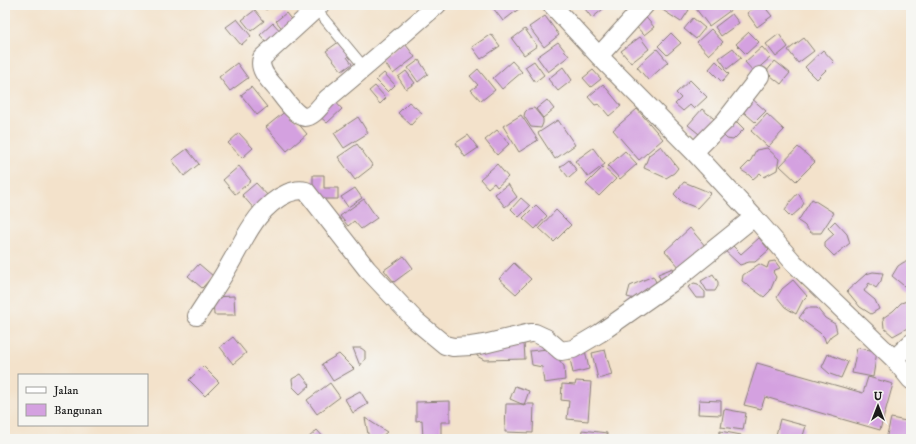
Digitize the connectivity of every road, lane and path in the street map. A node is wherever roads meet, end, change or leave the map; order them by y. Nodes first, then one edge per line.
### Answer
1 (438, 5) edge
2 (552, 5) edge
3 (645, 5) edge
4 (318, 7) edge
5 (599, 56) junction
6 (365, 68) junction
7 (760, 76) dead end
8 (694, 152) junction
9 (754, 217) junction
10 (197, 316) dead end
11 (911, 343) edge
12 (894, 359) junction
13 (911, 380) edge

1 - 6 street
2 - 5 street
3 - 5 street
4 - 6 lane
4 - 6 street
5 - 8 street
7 - 8 street
8 - 9 street
9 - 10 street
9 - 12 street
11 - 12 street
12 - 13 street

